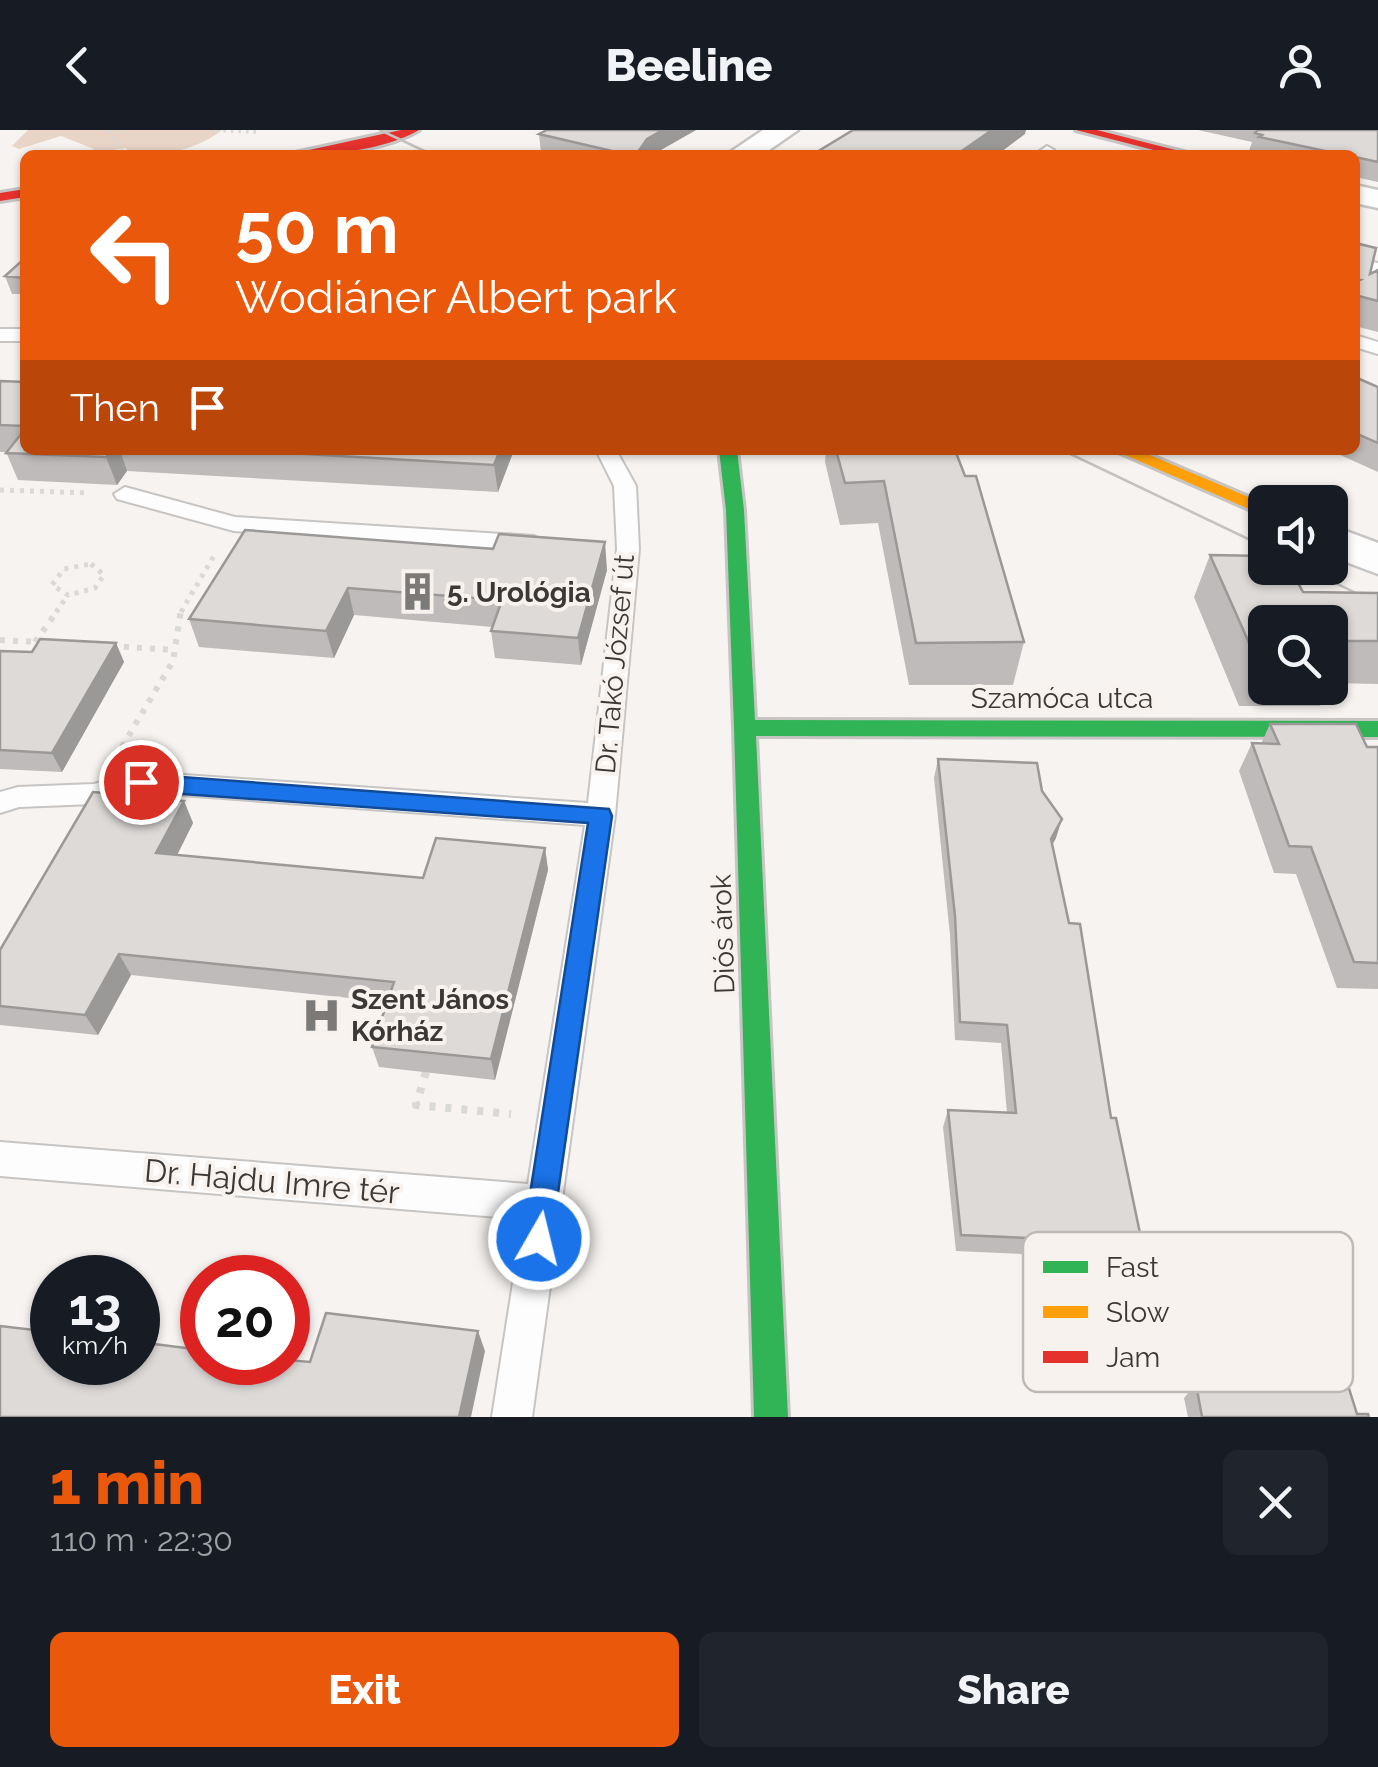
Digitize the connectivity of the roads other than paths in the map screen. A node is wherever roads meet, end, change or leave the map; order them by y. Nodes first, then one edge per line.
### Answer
1 (413, 130) edge
2 (784, 130) edge
3 (1082, 130) edge
4 (338, 150) edge
5 (750, 150) edge
6 (1168, 150) edge
7 (609, 455) edge
8 (729, 455) edge
9 (1134, 455) edge
10 (126, 494) dead end
11 (1248, 504) edge
12 (549, 544) edge
13 (1348, 547) edge
14 (1378, 560) edge
15 (745, 728) junction
16 (1378, 729) edge
17 (0, 803) edge
18 (601, 816) junction
19 (0, 1159) edge
20 (544, 1203) junction
21 (512, 1417) edge
22 (771, 1417) edge

1 - 4 street
2 - 5 street
3 - 6 street
7 - 18 lane, Dr. Takó József út
8 - 15 street, Diós árok
9 - 11 street
10 - 12 lane
13 - 14 street
15 - 16 street, Szamóca utca
15 - 22 street, Diós árok
17 - 18 lane
18 - 20 lane, Dr. Takó József út
19 - 20 lane, Dr. Hajdu Imre tér
20 - 21 lane, Dr. Takó József út

